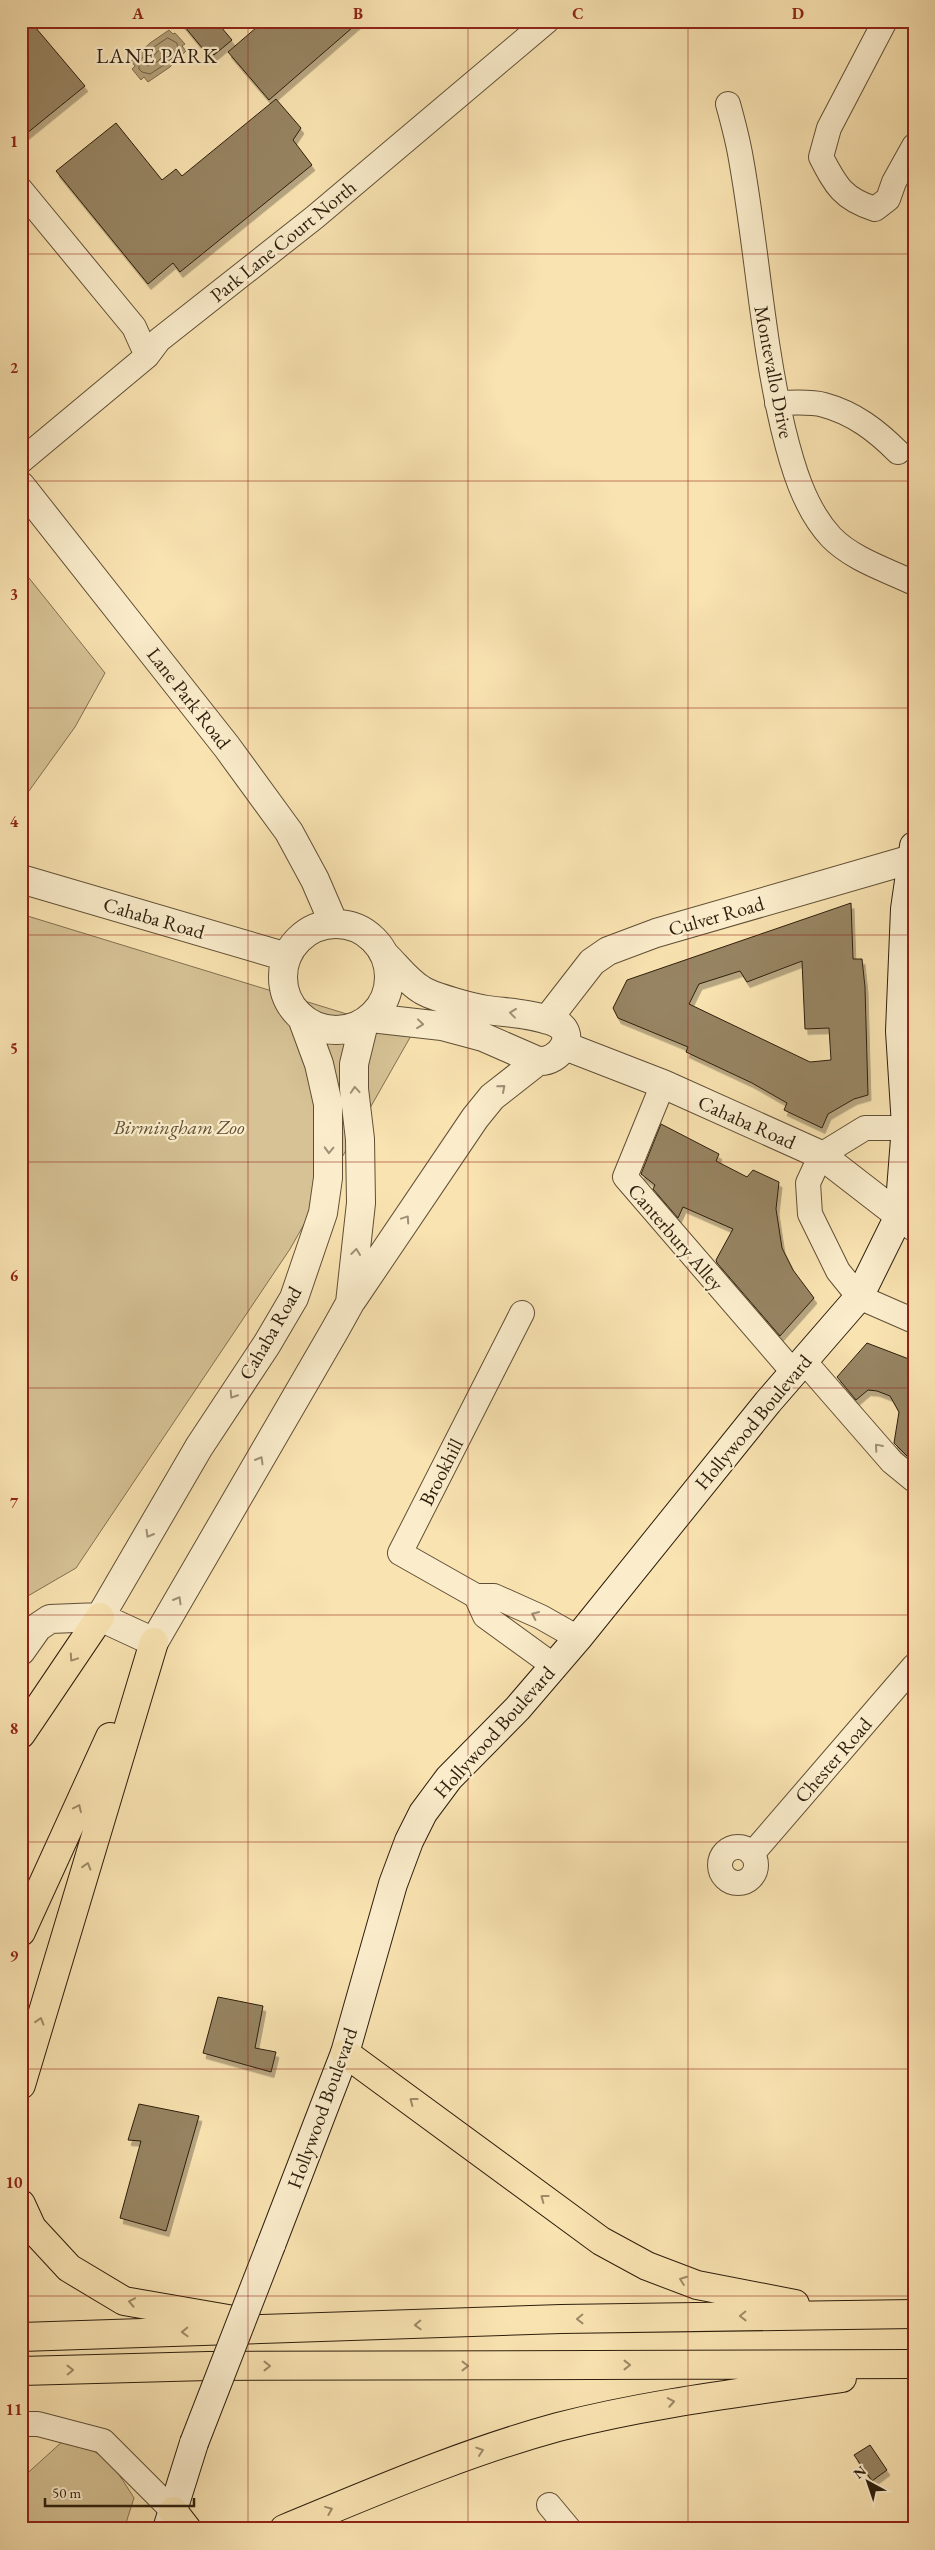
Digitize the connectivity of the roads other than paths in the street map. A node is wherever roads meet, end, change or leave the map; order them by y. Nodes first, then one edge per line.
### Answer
1 (547, 21) edge
2 (885, 21) edge
3 (728, 104) dead end
4 (914, 146) edge
5 (21, 190) edge
6 (148, 356) junction
7 (777, 403) junction
8 (898, 452) dead end
9 (21, 461) edge
10 (21, 486) edge
11 (914, 583) edge
12 (913, 855) edge
13 (21, 879) edge
14 (334, 924) junction
15 (386, 956) junction
16 (287, 957) junction
17 (302, 1018) junction
18 (547, 1020) junction
19 (367, 1021) junction
20 (564, 1046) junction
21 (538, 1061) junction
22 (663, 1084) junction
23 (910, 1127) edge
24 (821, 1155) junction
25 (906, 1221) edge
26 (859, 1297) junction
27 (350, 1303) junction
28 (522, 1312) dead end
29 (914, 1321) edge
30 (799, 1367) junction
31 (914, 1480) edge
32 (476, 1596) junction
33 (100, 1617) junction
34 (578, 1638) junction
35 (154, 1642) junction
36 (21, 1651) edge
37 (554, 1666) junction
38 (914, 1666) edge
39 (21, 1734) edge
40 (752, 1854) dead end
41 (21, 1932) edge
42 (345, 2052) junction
43 (21, 2085) edge
44 (21, 2204) edge
45 (914, 2314) edge
46 (851, 2315) junction
47 (283, 2330) junction
48 (21, 2336) edge
49 (914, 2364) edge
50 (914, 2368) edge
51 (21, 2371) edge
52 (21, 2424) edge
53 (549, 2505) dead end
54 (176, 2523) edge
55 (284, 2529) edge
56 (569, 2529) edge

1 - 6 street, Park Lane Court North
2 - 4 street
3 - 7 street, Montevallo Drive
5 - 6 street
6 - 9 street, Park Lane Court North
7 - 8 street
7 - 11 street, Montevallo Drive
10 - 14 street, Lane Park Road
12 - 18 street, Culver Road
12 - 23 street
13 - 16 street, Cahaba Road
14 - 15 street, Cahaba Road
14 - 16 street, Cahaba Road
18 -> 15 street, Cahaba Road
15 - 19 street
16 - 17 street, Cahaba Road
17 - 19 street, Cahaba Road
17 -> 33 street, Cahaba Road
18 - 20 street, Cahaba Road
19 -> 21 street, Cahaba Road
27 -> 19 street
20 - 21 street
20 - 22 street, Cahaba Road
27 -> 21 street
22 - 24 street, Cahaba Road
22 - 30 street, Canterbury Alley
23 - 24 street
23 - 25 street
24 - 25 street, Cahaba Road
24 - 26 street
25 - 26 street, Hollywood Boulevard
26 - 29 street
26 - 30 street, Hollywood Boulevard
35 -> 27 street
28 - 32 street, Brookhill
31 -> 30 street, Canterbury Alley
30 - 34 street, Hollywood Boulevard
34 -> 32 street, Brookhill
32 - 37 street
33 - 35 street
33 - 36 street
33 -> 39 highway
34 - 37 street, Hollywood Boulevard
41 -> 35 highway
43 -> 35 highway
37 - 42 street, Hollywood Boulevard
38 - 40 street, Chester Road
46 -> 42 highway
42 - 54 street, Hollywood Boulevard, bridge
47 -> 44 highway
45 - 46 highway
46 -> 47 highway
47 -> 48 highway
51 -> 49 highway
55 -> 50 highway
52 - 54 street
53 - 56 street

